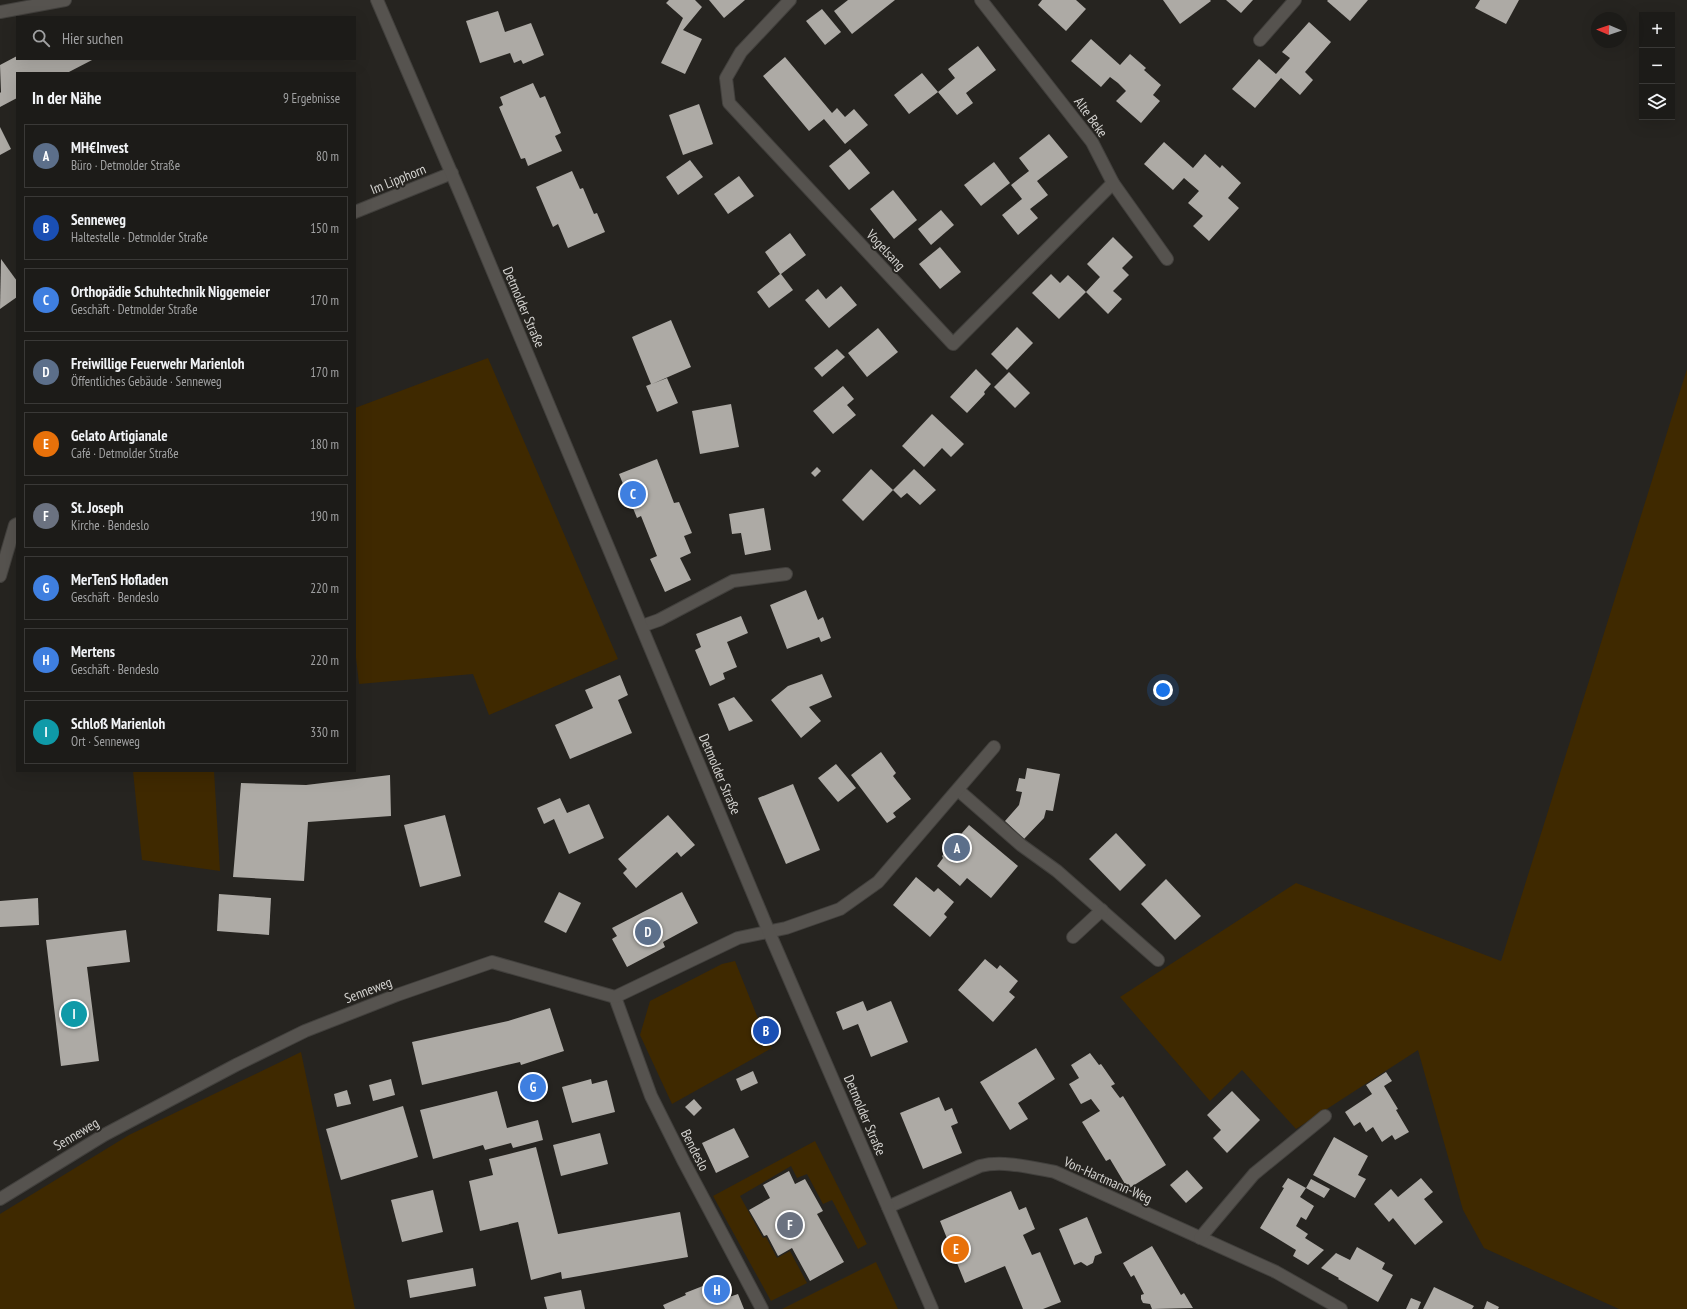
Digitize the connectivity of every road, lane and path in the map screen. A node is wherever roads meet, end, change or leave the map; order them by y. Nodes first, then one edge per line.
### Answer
1 (65, 0) edge
2 (377, 0) edge
3 (790, 0) edge
4 (981, 0) edge
5 (1295, 0) edge
6 (0, 12) edge
7 (1260, 40) dead end
8 (452, 174) junction
9 (1112, 183) junction
10 (356, 212) edge
11 (1167, 259) dead end
12 (16, 524) edge
13 (786, 574) dead end
14 (0, 576) edge
15 (642, 626) junction
16 (994, 747) dead end
17 (958, 790) junction
18 (1102, 910) junction
19 (769, 932) junction
20 (1073, 937) dead end
21 (1158, 960) dead end
22 (615, 997) junction
23 (1325, 1116) dead end
24 (0, 1199) edge
25 (888, 1207) junction
26 (1200, 1238) junction
27 (762, 1309) edge
28 (932, 1309) edge
29 (1341, 1309) edge

1 - 6 street
2 - 8 street, Detmolder Straße
3 - 9 street, Vogelsang
4 - 9 street, Alte Beke
5 - 7 street
8 - 10 street, Im Lipphorn
8 - 15 street, Detmolder Straße
9 - 11 street, Alte Beke
12 - 14 street
13 - 15 street
15 - 19 street, Detmolder Straße
16 - 17 street
17 - 18 street
17 - 19 street
18 - 20 street
18 - 21 street
19 - 22 street
19 - 25 street, Detmolder Straße
22 - 24 street, Senneweg
22 - 27 street, Bendeslo
23 - 26 street
25 - 26 street, Von-Hartmann-Weg
25 - 28 street, Detmolder Straße
26 - 29 street, Von-Hartmann-Weg

